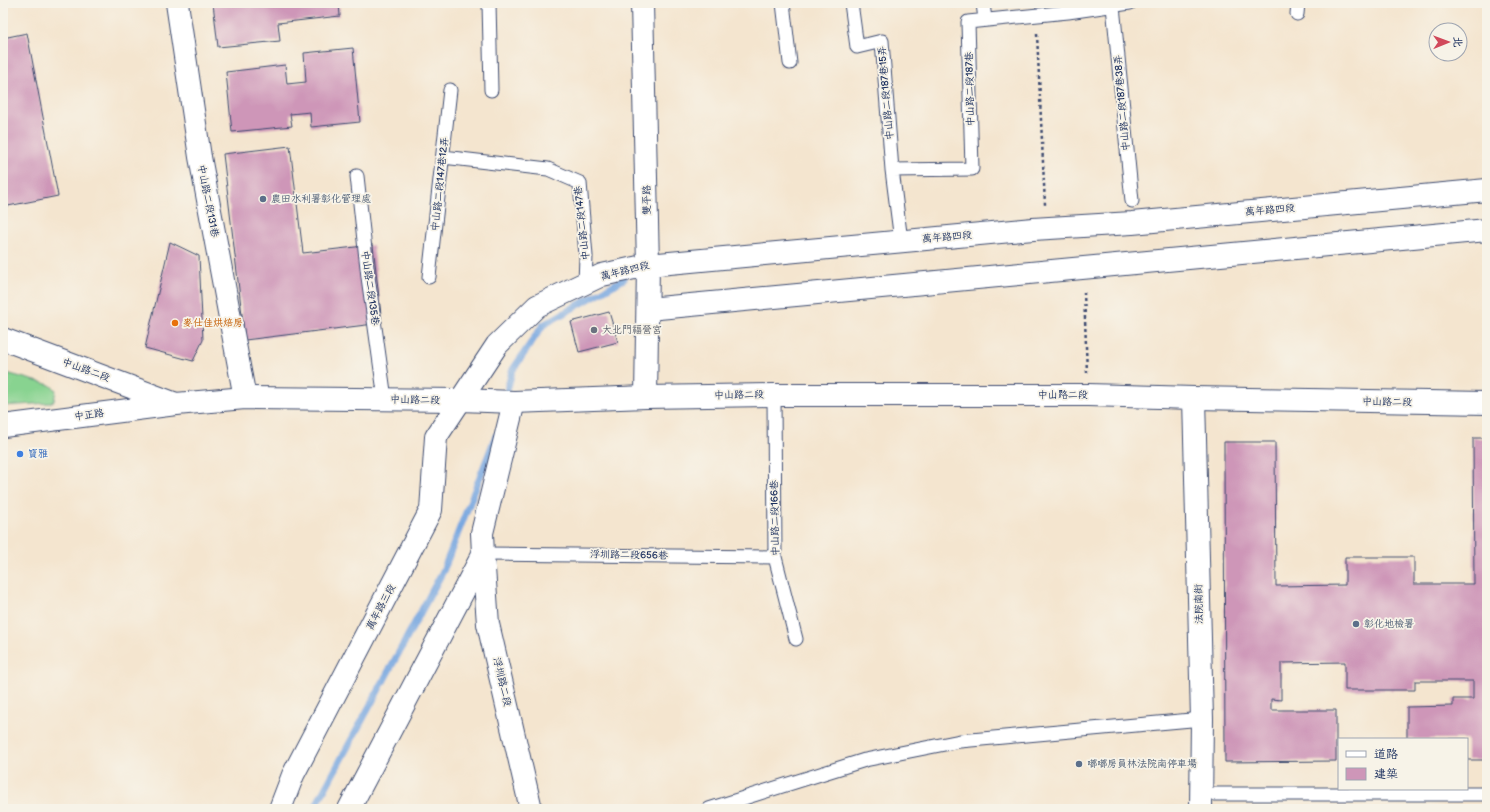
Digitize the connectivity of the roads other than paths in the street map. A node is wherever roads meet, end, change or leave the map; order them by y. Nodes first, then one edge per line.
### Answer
1 (177, 3) edge
2 (488, 3) edge
3 (642, 3) edge
4 (783, 3) edge
5 (851, 3) edge
6 (983, 3) edge
7 (1130, 3) edge
8 (1113, 6) junction
9 (986, 20) junction
10 (790, 63) dead end
11 (450, 90) dead end
12 (491, 90) dead end
13 (443, 157) junction
14 (892, 170) junction
15 (357, 176) dead end
16 (1487, 190) edge
17 (1132, 201) dead end
18 (1487, 230) edge
19 (901, 241) junction
20 (648, 264) junction
21 (429, 277) dead end
22 (585, 283) junction
23 (648, 309) junction
24 (3, 339) edge
25 (774, 395) junction
26 (646, 397) junction
27 (245, 398) junction
28 (1194, 398) junction
29 (385, 399) junction
30 (460, 400) junction
31 (514, 402) junction
32 (1487, 403) edge
33 (176, 404) junction
34 (3, 426) edge
35 (483, 554) junction
36 (774, 557) junction
37 (796, 639) dead end
38 (1202, 719) junction
39 (1487, 794) edge
40 (1201, 802) edge
41 (280, 809) edge
42 (349, 809) edge
43 (531, 809) edge
44 (709, 809) edge

1 - 27 street, 中山路二段131巷
2 - 12 lane
3 - 20 street, 雙平路
4 - 10 lane
5 - 14 lane, 中山路二段187巷15弄
6 - 9 lane
7 - 8 lane, 中山路二段187巷
8 - 9 lane, 中山路二段187巷
8 - 17 lane, 中山路二段187巷38弄
9 - 14 lane, 中山路二段187巷
11 - 13 lane, 中山路二段147巷12弄
13 - 21 lane, 中山路二段147巷12弄
13 - 22 lane, 中山路二段147巷
14 - 19 lane
15 - 29 lane, 中山路二段135巷
16 - 19 street, 萬年路四段
18 - 23 street
19 - 20 street, 萬年路四段
20 - 22 street, 萬年路四段
20 - 23 street, 雙平路
22 - 30 street, 萬年路四段
23 - 26 street, 雙平路
24 - 33 street, 中山路二段
25 - 26 street, 中山路二段
25 - 28 street, 中山路二段
25 - 36 lane, 中山路二段166巷
26 - 31 street, 中山路二段
27 - 29 street, 中山路二段
27 - 33 street, 中山路二段
28 - 32 street, 中山路二段
28 - 38 street, 法院南街
29 - 30 street, 中山路二段
30 - 31 street, 中山路二段
30 - 41 street, 萬年路三段
31 - 35 street
33 - 34 street, 中正路
35 - 36 lane, 浮圳路二段656巷
35 - 42 street
35 - 43 street, 浮圳路二段
36 - 37 lane, 中山路二段166巷
38 - 40 street, 法院南街
38 - 44 lane
39 - 40 lane

